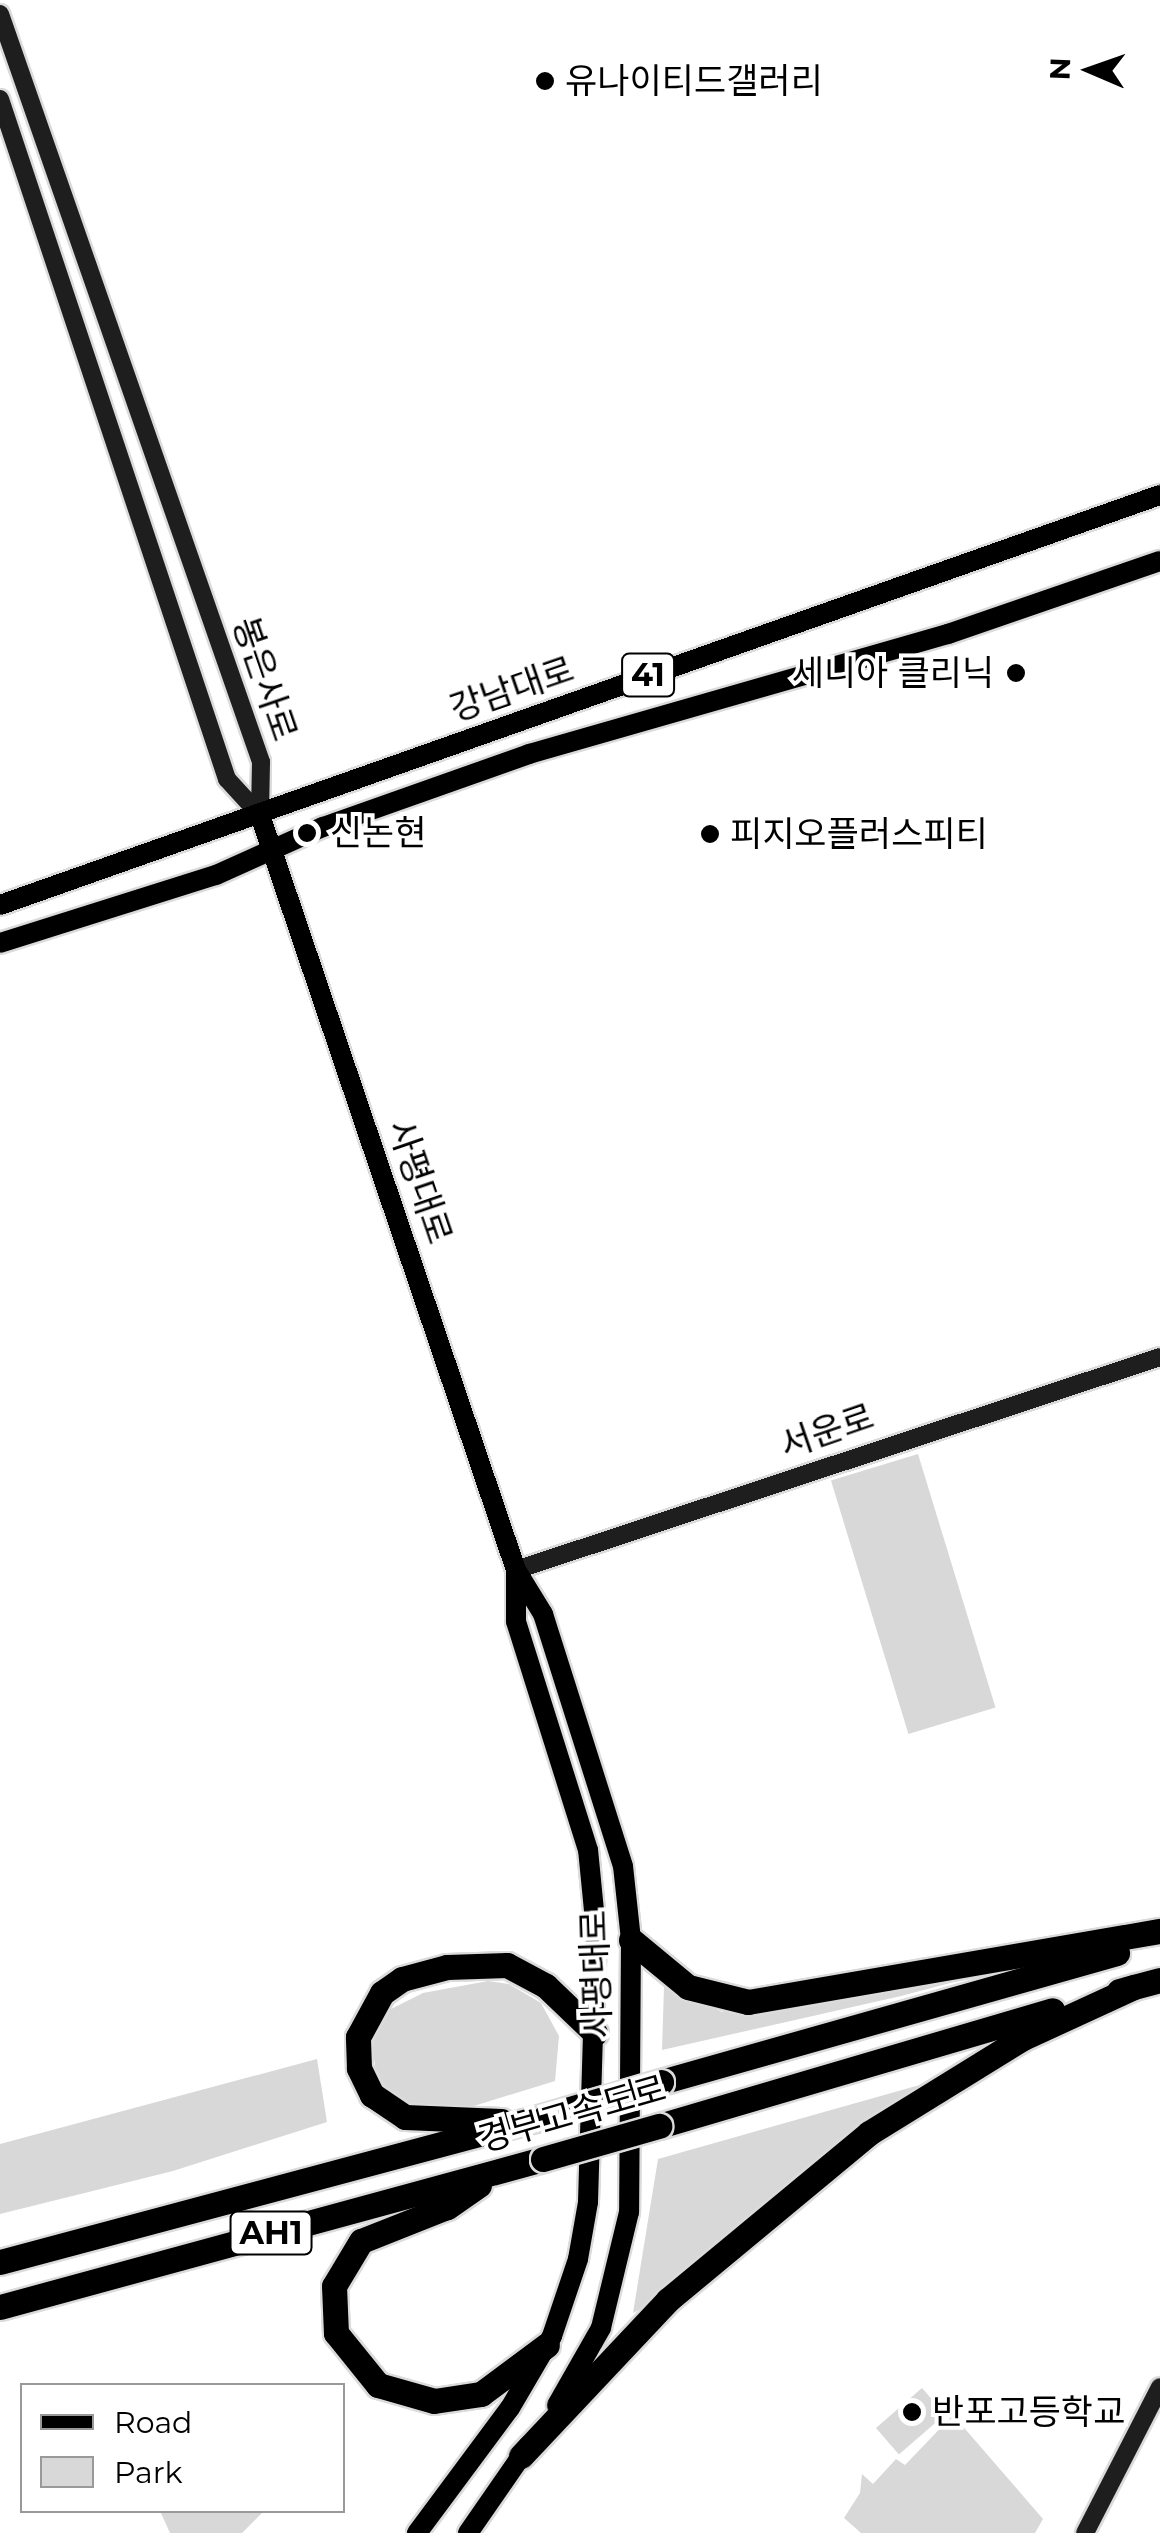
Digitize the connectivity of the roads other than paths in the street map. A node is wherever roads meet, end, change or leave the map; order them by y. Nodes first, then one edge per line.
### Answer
1 (0, 14) edge
2 (0, 99) edge
3 (1160, 495) edge
4 (1160, 561) edge
5 (260, 816) junction
6 (272, 853) junction
7 (0, 905) edge
8 (0, 944) edge
9 (1160, 1358) edge
10 (516, 1570) junction
11 (1160, 1931) edge
12 (631, 1940) junction
13 (1160, 1941) edge
14 (1160, 1980) edge
15 (1134, 1987) junction
16 (595, 2033) junction
17 (534, 2120) junction
18 (497, 2172) junction
19 (0, 2262) edge
20 (0, 2307) edge
21 (547, 2345) junction
22 (1160, 2388) edge
23 (521, 2456) junction
24 (417, 2533) edge
25 (468, 2533) edge
26 (1085, 2533) edge

1 - 5 main road, 봉은사로
2 - 5 main road, 봉은사로
3 - 5 main road, 강남대로 / 41
4 - 6 main road, 강남대로 / 41
5 - 6 main road, 사평대로
5 - 7 main road, 강남대로 / 41
6 - 8 main road, 강남대로 / 41
6 - 10 main road, 사평대로
9 - 10 main road, 서운로
10 - 12 main road, 사평대로
10 - 16 main road, 사평대로
11 - 12 highway
12 - 23 main road, 사평대로
13 - 17 highway, 경부고속도로 / AH1, bridge
14 - 15 highway, 경부고속도로 / AH1
15 - 18 highway, 경부고속도로 / AH1, bridge
15 - 23 highway
16 - 17 highway
16 - 21 main road, 사평대로
17 - 19 highway, 경부고속도로 / AH1
18 - 20 highway, 경부고속도로 / AH1
18 - 21 highway
21 - 24 main road, 사평대로
22 - 26 main road
23 - 25 main road, 사평대로

